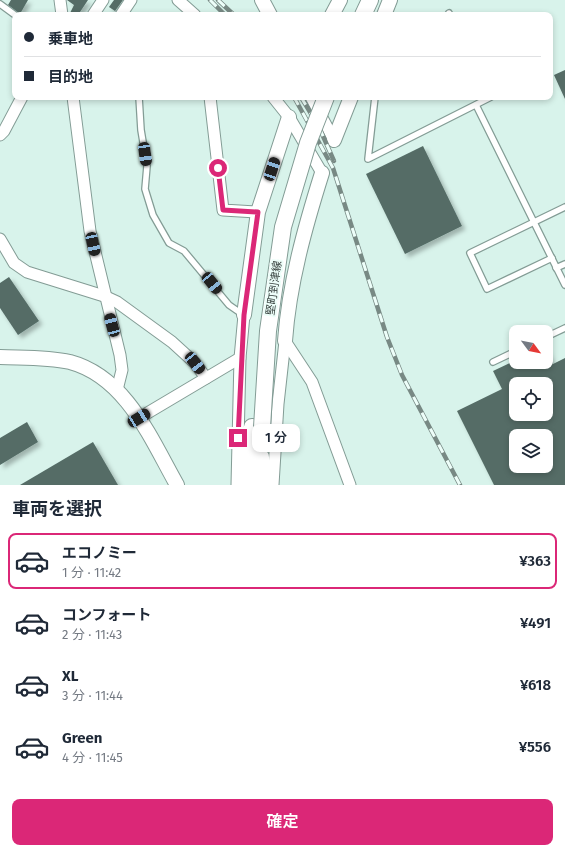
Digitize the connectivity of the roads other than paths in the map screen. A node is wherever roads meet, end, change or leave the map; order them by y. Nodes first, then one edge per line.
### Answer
1 (60, 0) edge
2 (104, 0) edge
3 (131, 0) edge
4 (178, 0) edge
5 (262, 0) edge
6 (340, 0) edge
7 (358, 0) edge
8 (370, 0) edge
9 (390, 0) edge
10 (0, 4) edge
11 (62, 12) edge
12 (95, 12) edge
13 (123, 12) edge
14 (192, 12) edge
15 (268, 12) edge
16 (334, 12) edge
17 (352, 12) edge
18 (364, 12) edge
19 (385, 12) edge
20 (12, 13) edge
21 (20, 100) edge
22 (72, 100) edge
23 (139, 100) edge
24 (210, 100) edge
25 (275, 100) edge
26 (312, 100) edge
27 (314, 100) edge
28 (325, 100) edge
29 (350, 100) edge
30 (375, 100) edge
31 (484, 100) edge
32 (476, 104) junction
33 (289, 117) junction
34 (0, 134) edge
35 (334, 140) joint
36 (322, 173) joint
37 (565, 208) edge
38 (258, 212) junction
39 (534, 222) junction
40 (0, 239) edge
41 (552, 258) junction
42 (565, 264) edge
43 (556, 268) junction
44 (565, 285) edge
45 (104, 296) junction
46 (244, 315) junction
47 (565, 328) edge
48 (553, 334) edge
49 (284, 341) junction
50 (509, 354) edge
51 (0, 357) edge
52 (240, 358) junction
53 (493, 362) dead end
54 (206, 378) junction
55 (117, 390) junction
56 (139, 418) junction
57 (257, 427) junction
58 (177, 485) edge
59 (237, 485) edge
60 (249, 485) edge
61 (261, 485) edge
62 (273, 485) edge
63 (350, 485) edge

1 - 11 street
2 - 12 street
3 - 13 street
4 - 14 street
5 - 15 street
6 - 16 street
7 - 17 main road
8 - 18 main road
9 - 19 street
10 - 20 lane
21 - 34 street
22 - 45 street
23 - 46 lane
24 - 38 street
25 - 33 street
26 - 57 main road, 堅町到津線
27 - 35 street
28 - 57 main road, 堅町到津線, bridge
29 - 35 street
30 - 32 lane
31 - 32 lane
32 - 39 lane
33 - 36 street
33 - 38 street
36 - 49 street
37 - 39 lane
38 - 46 street
39 - 41 lane
39 - 41 lane
40 - 45 street
41 - 43 lane
42 - 43 lane
43 - 44 lane
45 - 54 street
45 - 55 street
46 - 52 street
47 - 48 lane
49 - 62 street
49 - 63 street
50 - 53 lane
51 - 55 street
52 - 54 street
52 - 59 street
54 - 56 street
55 - 56 street
56 - 58 street
57 - 60 main road, 堅町到津線
57 - 61 main road, 堅町到津線

